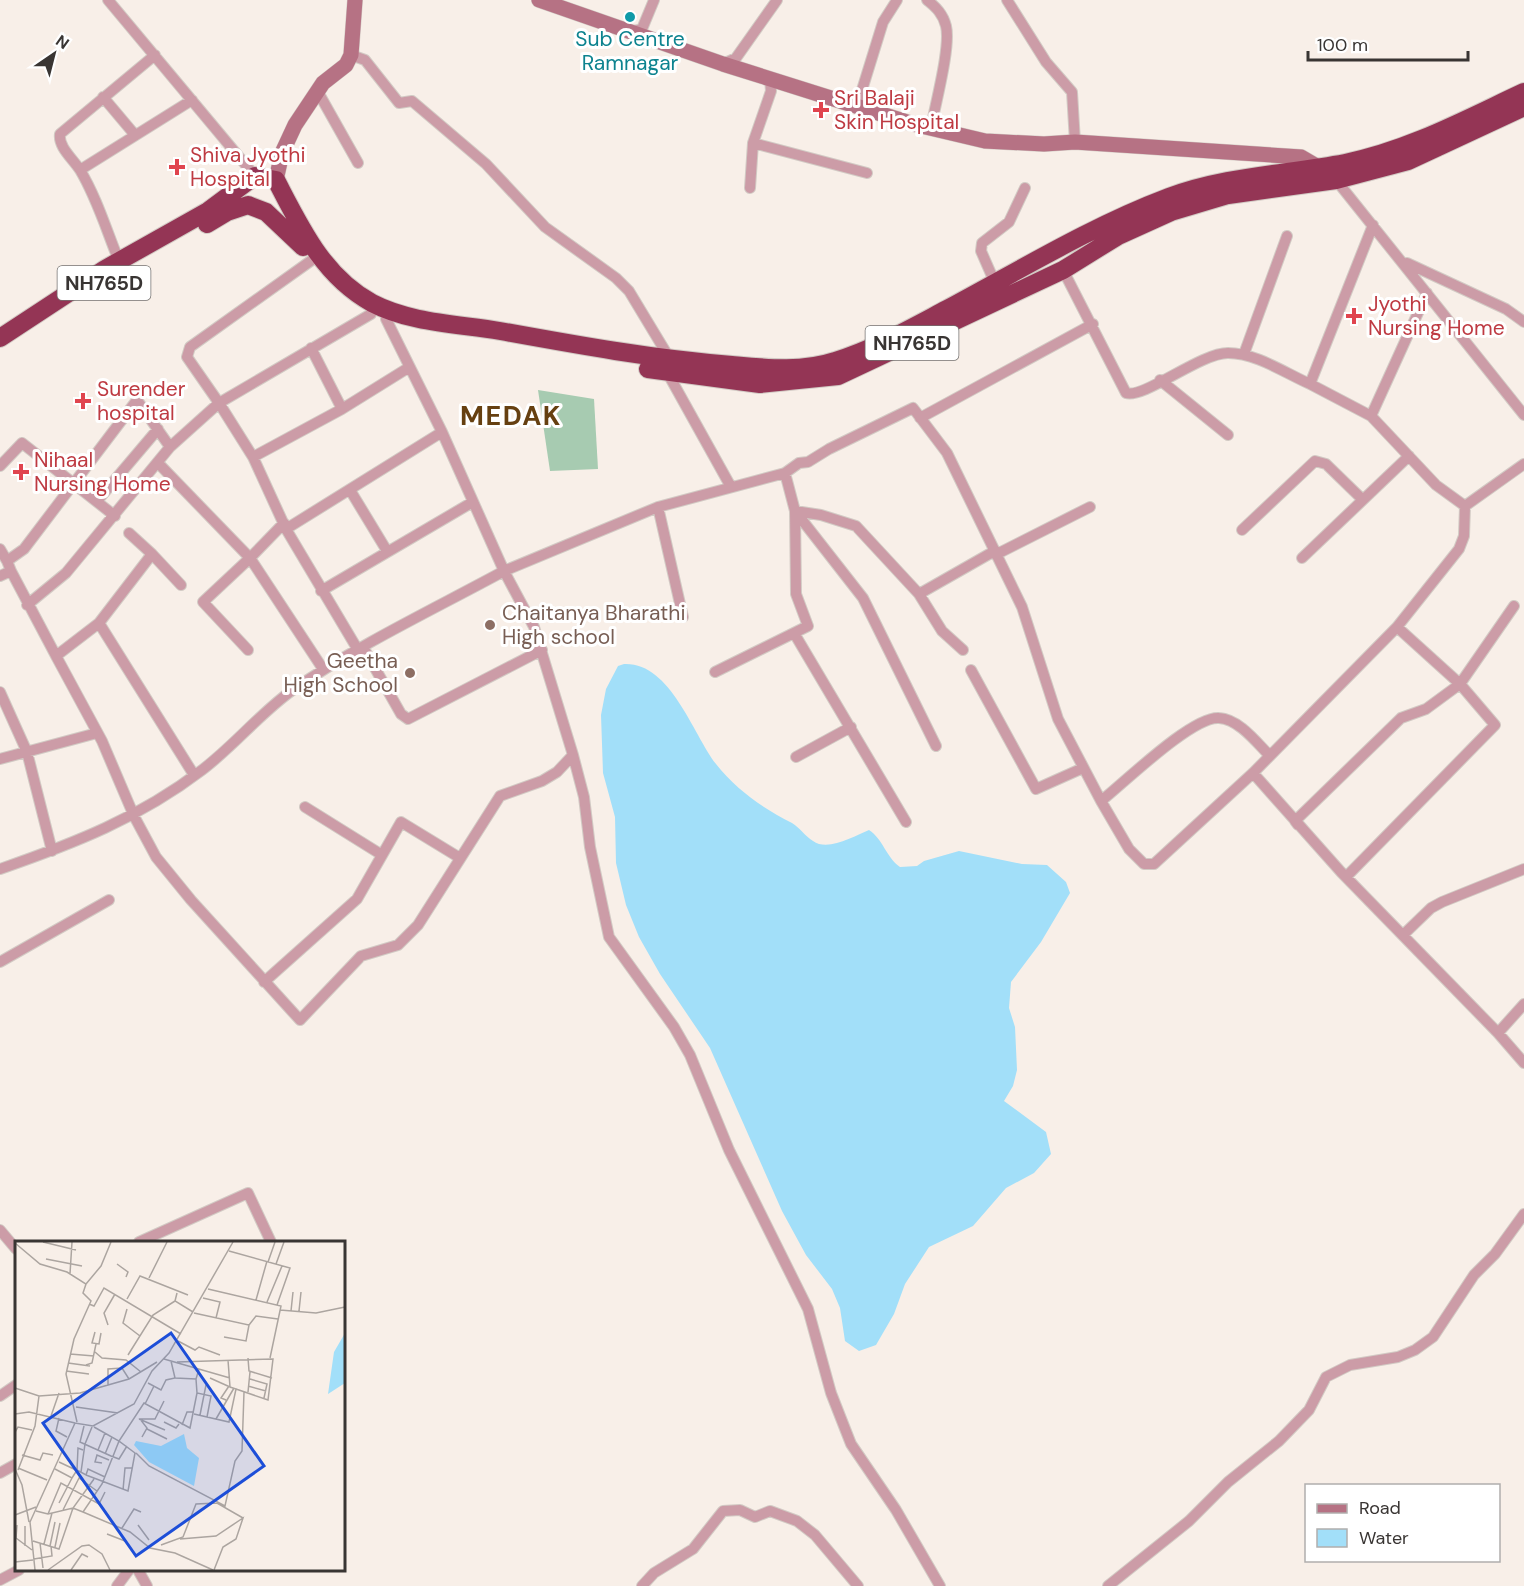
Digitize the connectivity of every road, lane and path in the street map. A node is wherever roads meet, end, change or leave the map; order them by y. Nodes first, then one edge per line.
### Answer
1 (108, 0) edge
2 (355, 0) edge
3 (539, 0) edge
4 (654, 0) edge
5 (777, 0) edge
6 (897, 0) edge
7 (927, 0) edge
8 (1007, 0) edge
9 (556, 3) edge
10 (629, 32) junction
11 (155, 55) junction
12 (351, 55) junction
13 (723, 64) junction
14 (770, 79) junction
15 (318, 92) junction
16 (1524, 92) edge
17 (103, 97) junction
18 (192, 100) junction
19 (857, 106) junction
20 (1524, 107) edge
21 (930, 128) junction
22 (135, 135) junction
23 (1075, 142) junction
24 (753, 143) junction
25 (358, 163) dead end
26 (1320, 166) junction
27 (80, 170) junction
28 (867, 173) dead end
29 (255, 176) junction
30 (276, 180) junction
31 (1336, 180) junction
32 (750, 188) dead end
33 (1025, 188) dead end
34 (1373, 225) junction
35 (1287, 236) dead end
36 (312, 260) junction
37 (119, 261) junction
38 (1404, 262) junction
39 (1063, 270) junction
40 (995, 283) junction
41 (1427, 293) junction
42 (379, 317) junction
43 (1524, 322) edge
44 (1093, 324) junction
45 (0, 338) edge
46 (311, 348) junction
47 (0, 351) edge
48 (1244, 354) junction
49 (669, 366) junction
50 (408, 368) junction
51 (1160, 380) junction
52 (1310, 384) junction
53 (219, 403) junction
54 (342, 409) junction
55 (1524, 415) edge
56 (1371, 416) junction
57 (920, 418) junction
58 (158, 429) junction
59 (442, 432) junction
60 (1228, 435) dead end
61 (170, 447) junction
62 (1409, 456) junction
63 (253, 457) junction
64 (159, 464) junction
65 (1524, 464) edge
66 (0, 466) edge
67 (784, 473) junction
68 (73, 485) junction
69 (731, 487) junction
70 (350, 490) junction
71 (1362, 499) junction
72 (97, 501) junction
73 (471, 503) junction
74 (1465, 506) junction
75 (658, 507) junction
76 (1090, 507) dead end
77 (795, 512) junction
78 (115, 516) junction
79 (285, 526) junction
80 (1242, 530) dead end
81 (129, 533) dead end
82 (0, 549) edge
83 (387, 551) junction
84 (152, 554) junction
85 (997, 554) junction
86 (250, 558) junction
87 (1302, 558) dead end
88 (9, 566) junction
89 (504, 571) junction
90 (0, 576) edge
91 (182, 585) dead end
92 (321, 591) junction
93 (919, 594) junction
94 (27, 605) junction
95 (1514, 606) dead end
96 (683, 617) dead end
97 (99, 623) junction
98 (1397, 627) junction
99 (794, 633) junction
100 (361, 648) junction
101 (248, 650) dead end
102 (542, 650) junction
103 (963, 650) dead end
104 (56, 656) junction
105 (323, 669) junction
106 (971, 670) dead end
107 (715, 672) dead end
108 (1460, 684) junction
109 (0, 692) edge
110 (851, 728) junction
111 (97, 733) junction
112 (936, 746) dead end
113 (27, 752) junction
114 (573, 755) junction
115 (1270, 756) junction
116 (796, 757) dead end
117 (0, 759) edge
118 (1083, 768) junction
119 (1252, 773) junction
120 (194, 775) junction
121 (1101, 801) junction
122 (305, 807) dead end
123 (134, 816) junction
124 (906, 822) dead end
125 (1298, 825) junction
126 (52, 851) junction
127 (382, 855) junction
128 (460, 858) junction
129 (0, 869) edge
130 (1524, 869) edge
131 (1346, 877) junction
132 (109, 900) dead end
133 (1403, 935) junction
134 (0, 962) edge
135 (264, 982) junction
136 (1524, 1004) edge
137 (1498, 1033) junction
138 (1524, 1063) edge
139 (1524, 1214) edge
140 (0, 1230) edge
141 (141, 1241) edge
142 (271, 1241) edge
143 (15, 1248) edge
144 (15, 1386) edge
145 (0, 1396) edge
146 (15, 1466) edge
147 (0, 1473) edge
148 (16, 1571) edge
149 (128, 1571) edge
150 (139, 1571) edge
151 (0, 1580) edge
152 (117, 1586) edge
153 (147, 1586) edge
154 (642, 1586) edge
155 (858, 1586) edge
156 (940, 1586) edge
157 (1108, 1586) edge

1 - 11 street
2 - 12 street
3 - 9 street
4 - 10 street
5 - 13 street
6 - 19 street
7 - 21 street
8 - 23 street
9 - 10 street
10 - 13 street
11 - 17 street
11 - 18 street
12 - 15 street
12 - 49 street
13 - 14 street
14 - 19 street
14 - 24 street
15 - 25 street
15 - 30 street
16 - 26 highway, NH765D
17 - 22 street
17 - 27 street
18 - 22 street
18 - 29 street
19 - 21 street
20 - 31 highway, NH765D
21 - 23 street
22 - 27 street
23 - 26 street
24 - 28 street
24 - 32 street
26 - 31 street
26 - 40 highway, NH765D
27 - 37 street
29 - 30 highway
29 - 37 highway, NH765D
30 - 49 highway, NH765D
31 - 34 street
31 - 39 highway, NH765D
33 - 40 street
34 - 38 street
34 - 52 street
35 - 48 street
36 - 42 highway, NH765D
36 - 47 highway, NH765D
36 - 53 street
37 - 45 highway, NH765D
38 - 41 street
38 - 43 street
39 - 44 street
39 - 49 highway, NH765D
40 - 49 highway, NH765D
41 - 55 street
41 - 56 street
42 - 46 street
42 - 49 highway, NH765D
42 - 50 street
44 - 51 street
44 - 57 street
46 - 53 street
46 - 54 street
48 - 51 street
48 - 52 street
49 - 69 street
50 - 54 street
50 - 59 street
51 - 60 street
52 - 56 street
53 - 61 street
53 - 63 street
54 - 63 street
56 - 62 street
57 - 67 street
57 - 85 street
58 - 61 street
58 - 68 street
58 - 72 street
59 - 70 street
59 - 73 street
61 - 64 street
62 - 71 street
62 - 74 street
63 - 79 street
64 - 78 street
64 - 86 street
65 - 74 street
66 - 68 street
67 - 69 street
67 - 77 street
68 - 72 street
68 - 88 street
69 - 75 street
70 - 79 street
70 - 83 street
71 - 80 street
71 - 87 street
72 - 78 street
73 - 83 street
73 - 89 street
74 - 98 street
75 - 89 street
75 - 96 street
76 - 85 street
77 - 93 street
77 - 99 street
77 - 112 street
78 - 94 street
79 - 86 street
79 - 92 street
81 - 84 street
82 - 88 street
83 - 92 street
84 - 91 street
84 - 97 street
85 - 93 street
85 - 118 street
86 - 101 street
86 - 105 street
88 - 90 street
88 - 94 street
89 - 100 street
89 - 102 street
92 - 100 street
93 - 103 street
94 - 104 street
95 - 108 street
97 - 104 street
97 - 120 street
98 - 108 street
98 - 115 street
99 - 107 street
99 - 110 street
100 - 102 street
100 - 105 street
102 - 114 street
104 - 111 street
105 - 120 street
106 - 118 street
108 - 125 street
108 - 131 street
109 - 113 street
110 - 116 street
110 - 124 street
111 - 113 street
111 - 123 street
113 - 117 street
113 - 126 street
114 - 128 street
114 - 156 street
115 - 119 street
115 - 121 street
118 - 121 street
119 - 121 street
119 - 125 street
120 - 123 street
122 - 127 street
123 - 126 street
123 - 135 street
125 - 131 street
126 - 129 street
127 - 128 street
127 - 135 street
128 - 135 street
130 - 133 street
131 - 133 street
132 - 134 street
133 - 137 street
136 - 137 street
137 - 138 street
139 - 157 street
140 - 143 street
141 - 142 street
144 - 145 street
146 - 147 street
148 - 151 street
149 - 152 street
150 - 153 street
154 - 155 street

